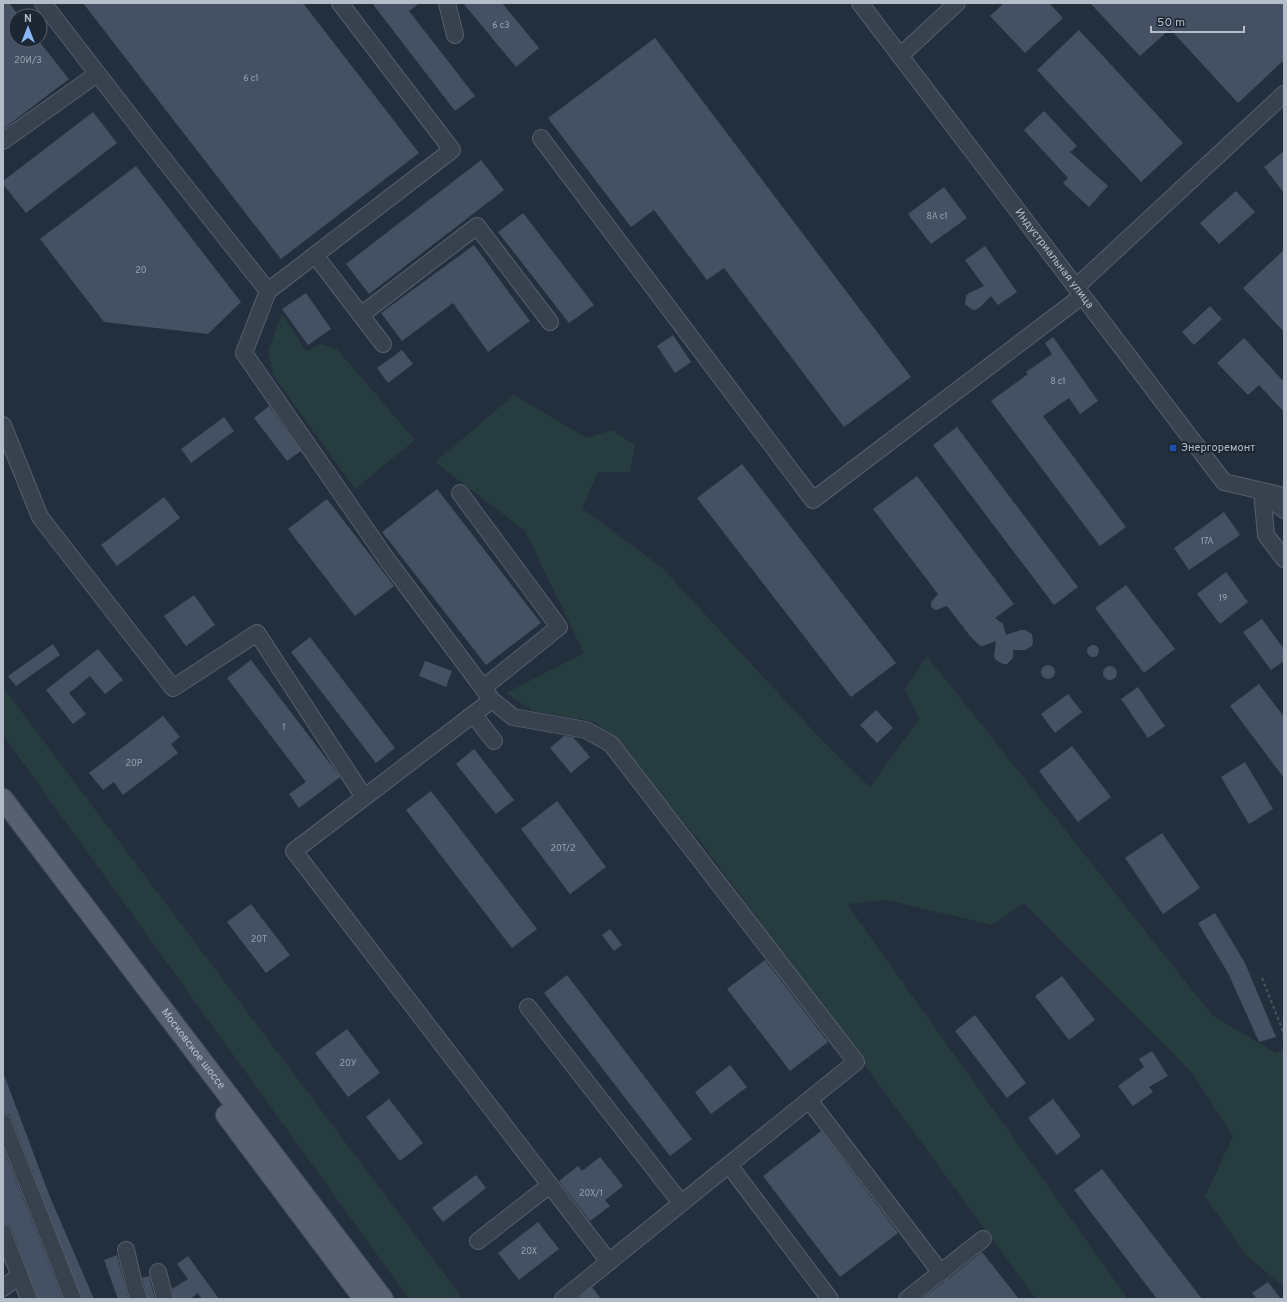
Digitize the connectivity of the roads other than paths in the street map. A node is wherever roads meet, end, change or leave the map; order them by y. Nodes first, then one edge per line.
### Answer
1 (43, 3) edge
2 (340, 3) edge
3 (447, 3) edge
4 (860, 3) edge
5 (958, 3) edge
6 (455, 34) dead end
7 (900, 56) junction
8 (97, 74) junction
9 (1284, 94) edge
10 (541, 138) dead end
11 (3, 141) edge
12 (315, 255) junction
13 (268, 291) junction
14 (1079, 292) junction
15 (361, 314) junction
16 (550, 322) dead end
17 (383, 344) dead end
18 (3, 425) edge
19 (1262, 492) junction
20 (460, 493) dead end
21 (1284, 496) edge
22 (1284, 510) edge
23 (1284, 559) edge
24 (487, 694) junction
25 (473, 714) junction
26 (494, 741) dead end
27 (364, 797) junction
28 (3, 799) edge
29 (3, 821) edge
30 (528, 1007) dead end
31 (809, 1100) junction
32 (3, 1122) edge
33 (729, 1165) junction
34 (550, 1185) junction
35 (681, 1203) junction
36 (3, 1234) edge
37 (983, 1239) dead end
38 (478, 1241) dead end
39 (126, 1250) dead end
40 (609, 1262) junction
41 (158, 1272) dead end
42 (941, 1273) junction
43 (20, 1275) junction
44 (3, 1288) edge
45 (29, 1299) edge
46 (73, 1299) edge
47 (139, 1299) edge
48 (165, 1299) edge
49 (364, 1299) edge
50 (383, 1299) edge
51 (562, 1299) edge
52 (830, 1299) edge
53 (907, 1299) edge

1 - 8 street
2 - 12 street
3 - 6 street
4 - 7 street, Индустриальная улица
5 - 7 street
7 - 14 street, Индустриальная улица
8 - 11 street
8 - 13 street
9 - 14 street
10 - 14 street
12 - 13 street
12 - 15 street
13 - 24 street
14 - 19 street, Индустриальная улица
15 - 16 street
15 - 17 street
18 - 27 street
19 - 21 street, Индустриальная улица
19 - 22 street
19 - 23 street
20 - 24 street
24 - 25 street
24 - 31 street
25 - 26 street
25 - 27 street
27 - 34 street
28 - 50 main road, Московское шоссе
29 - 49 main road, Московское шоссе
30 - 35 street
31 - 33 street
31 - 42 street
32 - 46 street
33 - 35 street
33 - 52 street
34 - 38 street
34 - 40 street
35 - 40 street
36 - 43 street
37 - 42 street
39 - 47 street
40 - 51 street
41 - 48 street
42 - 53 street
43 - 44 street
43 - 45 street

